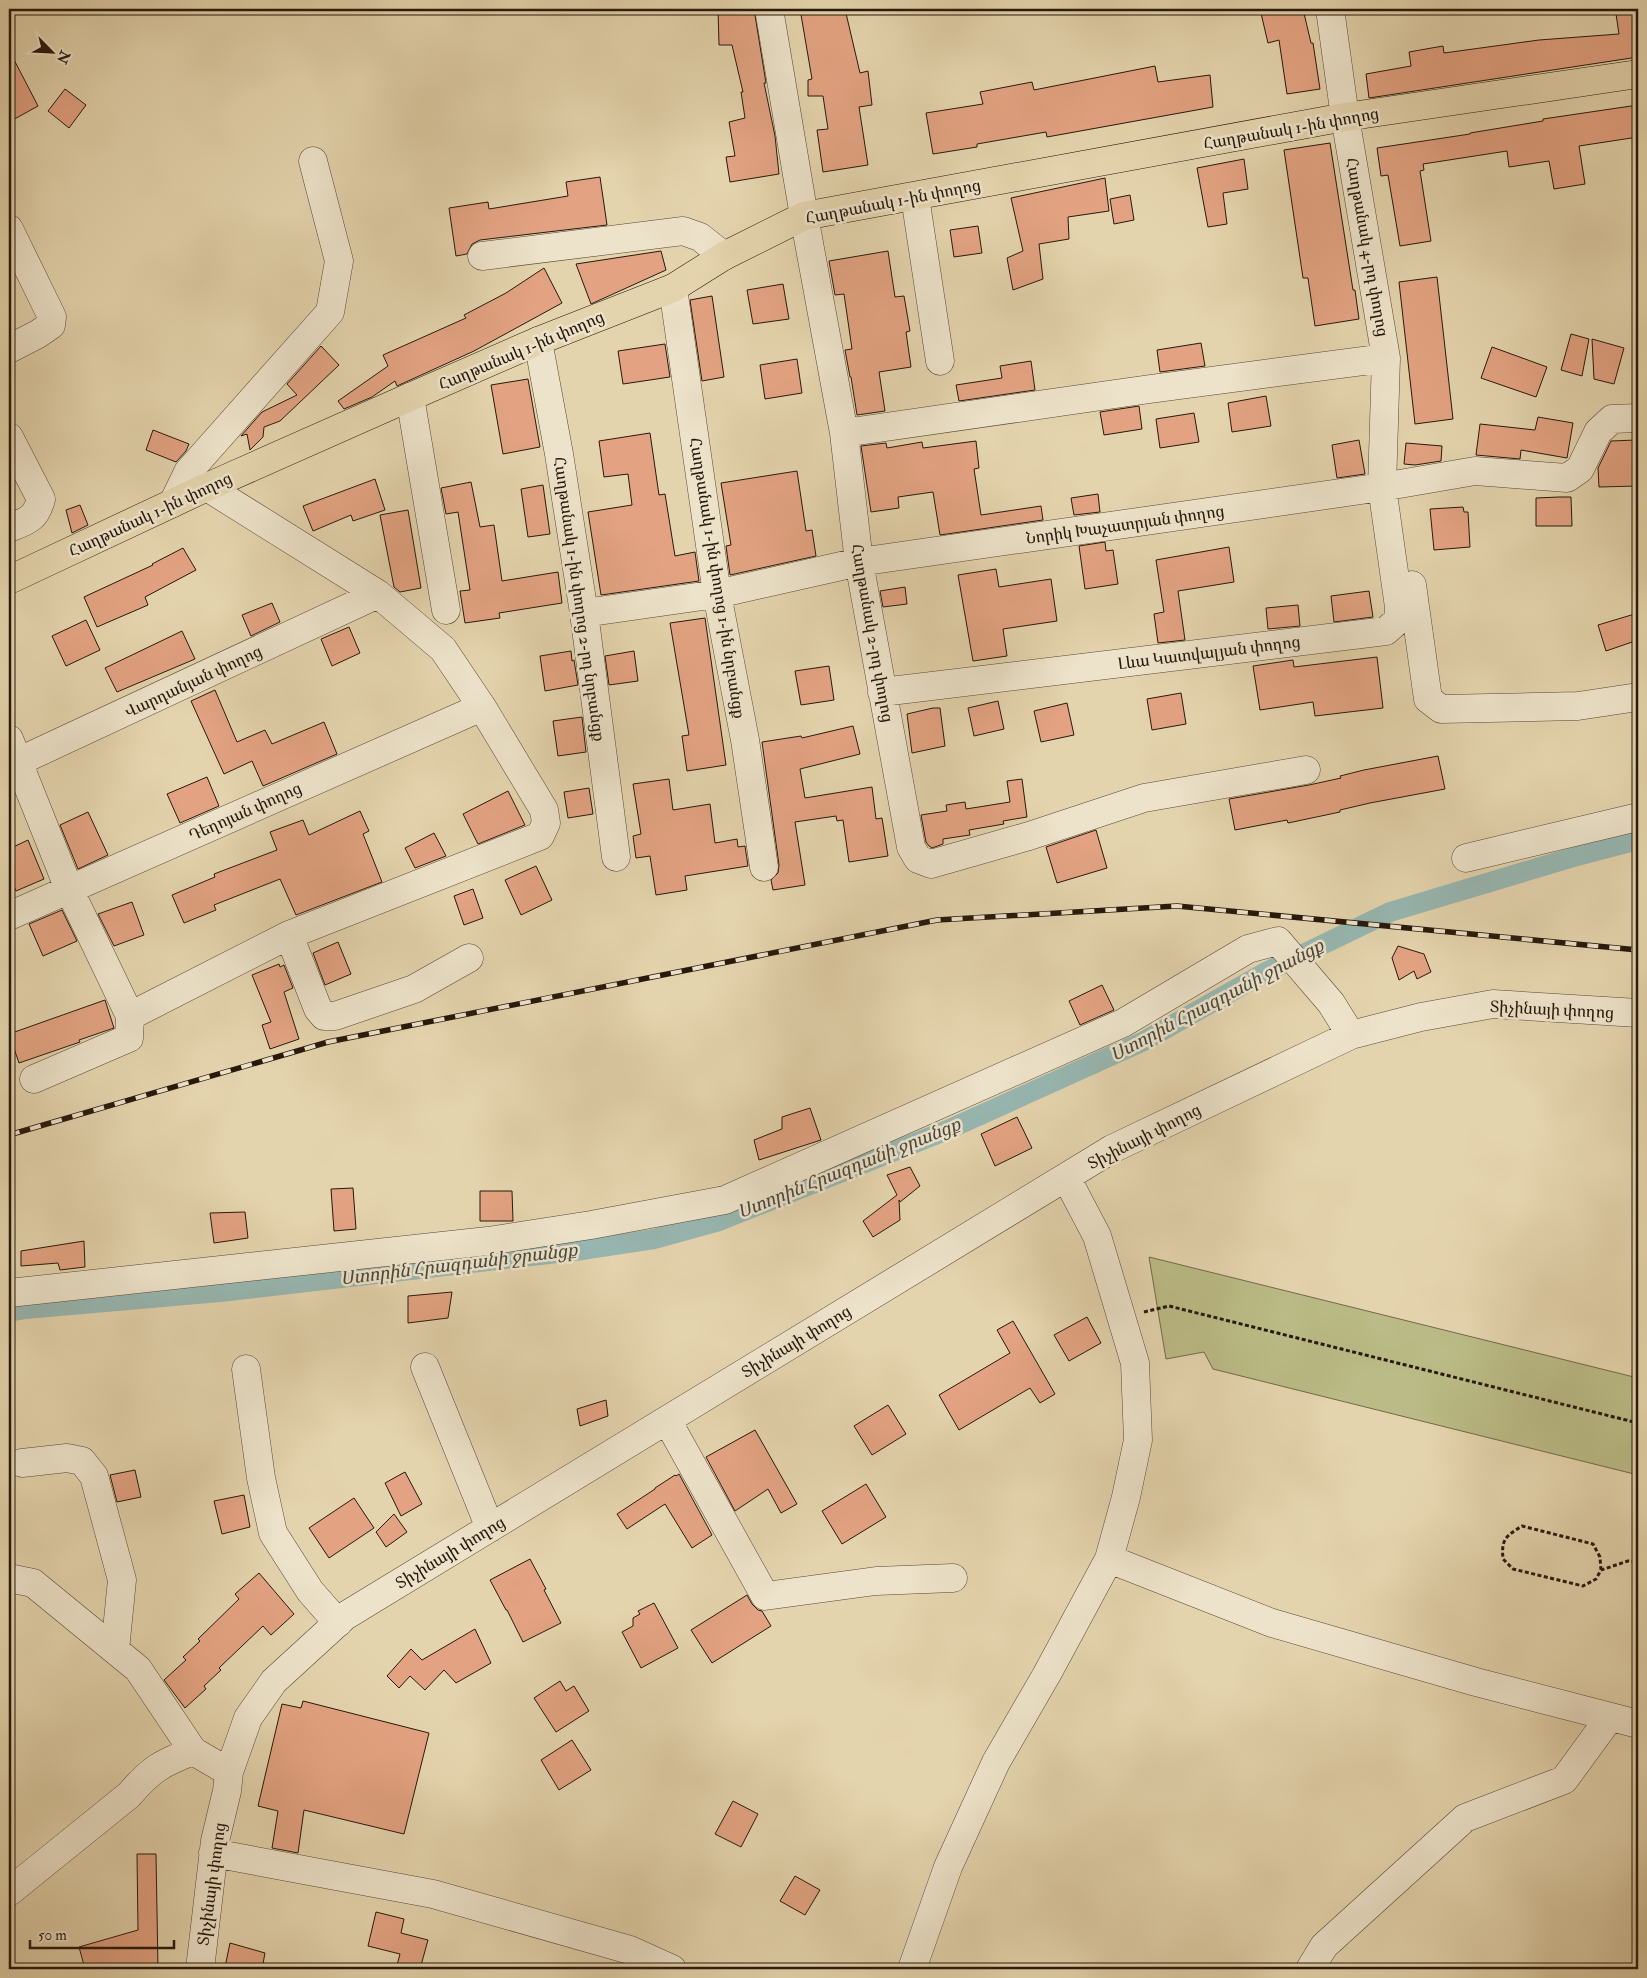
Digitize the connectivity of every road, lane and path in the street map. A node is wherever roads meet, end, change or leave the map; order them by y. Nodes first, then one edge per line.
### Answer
1 (770, 9) edge
2 (1330, 9) edge
3 (1638, 74) edge
4 (1345, 117) junction
5 (313, 161) dead end
6 (915, 197) junction
7 (804, 216) junction
8 (9, 229) edge
9 (482, 256) dead end
10 (724, 256) junction
11 (673, 288) junction
12 (538, 341) junction
13 (9, 349) edge
14 (1386, 358) junction
15 (940, 361) dead end
16 (410, 397) junction
17 (1638, 418) edge
18 (844, 433) junction
19 (9, 437) edge
20 (1390, 486) junction
21 (207, 487) junction
22 (173, 503) junction
23 (9, 528) edge
24 (859, 562) junction
25 (9, 580) edge
26 (378, 594) junction
27 (717, 594) junction
28 (446, 610) dead end
29 (584, 613) junction
30 (882, 692) junction
31 (1638, 697) edge
32 (482, 707) junction
33 (12, 756) edge
34 (1306, 770) dead end
35 (1638, 817) edge
36 (616, 857) dead end
37 (1466, 858) dead end
38 (764, 867) dead end
39 (69, 889) junction
40 (9, 916) edge
41 (289, 935) junction
42 (469, 958) dead end
43 (1638, 1013) edge
44 (130, 1016) junction
45 (1351, 1035) junction
46 (34, 1079) dead end
47 (1066, 1177) junction
48 (9, 1293) edge
49 (1121, 1316) junction
50 (425, 1367) dead end
51 (246, 1369) dead end
52 (667, 1420) junction
53 (1638, 1423) edge
54 (22, 1463) dead end
55 (490, 1528) junction
56 (1109, 1560) junction
57 (1638, 1562) edge
58 (1601, 1570) junction
59 (9, 1578) edge
60 (953, 1578) dead end
61 (338, 1623) junction
62 (115, 1650) junction
63 (1610, 1717) junction
64 (1638, 1724) edge
65 (193, 1751) junction
66 (229, 1772) junction
67 (213, 1853) junction
68 (9, 1892) edge
69 (625, 1960) edge
70 (200, 1969) edge
71 (672, 1969) edge
72 (912, 1969) edge
73 (1310, 1969) edge

1 - 7 street, Հաղթանակ 2-րդ փողոց
2 - 4 street, Հաղթանակ 4-րդ փողոց
3 - 4 main road, Հաղթանակ 1-ին փողոց
4 - 6 main road, Հաղթանակ 1-ին փողոց
4 - 14 street, Հաղթանակ 4-րդ փողոց
5 - 22 street
6 - 7 main road, Հաղթանակ 1-ին փողոց
6 - 15 street
7 - 10 main road, Հաղթանակ 1-ին փողոց
7 - 18 street, Հաղթանակ 2-րդ փողոց
8 - 13 street
9 - 10 street
10 - 11 main road, Հաղթանակ 1-ին փողոց
11 - 12 main road, Հաղթանակ 1-ին փողոց
11 - 27 street, Հաղթանակ 1-ին փողոց 1-ին նրբանցք
12 - 16 main road, Հաղթանակ 1-ին փողոց
12 - 29 street, Հաղթանակ 1-ին փողոց 2-րդ նրբանցք
14 - 18 street
14 - 20 street, Հաղթանակ 4-րդ փողոց
16 - 21 main road, Հաղթանակ 1-ին փողոց
16 - 28 street
17 - 20 street, Նորիկ Խաչատրյան փողոց
18 - 24 street, Հաղթանակ 2-րդ փողոց
19 - 23 street
20 - 24 street, Նորիկ Խաչատրյան փողոց
20 - 30 street, Լևա Կատվալյան փողոց
20 - 31 street
21 - 22 main road, Հաղթանակ 1-ին փողոց
21 - 26 street
22 - 25 main road, Հաղթանակ 1-ին փողոց
24 - 27 street, Նորիկ Խաչատրյան փողոց
24 - 30 street, Հաղթանակ 2-րդ փողոց
26 - 32 street
26 - 33 street, Վարդանյան փողոց
27 - 29 street, Նորիկ Խաչատրյան փողոց
27 - 38 street, Հաղթանակ 1-ին փողոց 1-ին նրբանցք
29 - 36 street, Հաղթանակ 1-ին փողոց 2-րդ նրբանցք
30 - 34 street, Հաղթանակ 2-րդ փողոց
32 - 39 street, Դեղոյան փողոց
32 - 41 street
33 - 39 street
35 - 37 street
39 - 40 street, Դեղոյան փողոց
39 - 44 street
41 - 42 street
41 - 44 street
43 - 45 street, Տիչինայի փողոց
44 - 46 street
45 - 47 street, Տիչինայի փողոց
45 - 48 street
47 - 49 street
47 - 52 street, Տիչինայի փողոց
49 - 53 path
49 - 56 street
50 - 55 street
51 - 61 street
52 - 55 street, Տիչինայի փողոց
52 - 60 street
54 - 62 street
55 - 61 street, Տիչինայի փողոց
56 - 63 street
56 - 72 street
57 - 58 path
58 - 58 path
59 - 62 street
61 - 66 street, Տիչինայի փողոց
62 - 65 street
63 - 64 street
63 - 73 street
65 - 66 street
65 - 68 street
66 - 67 street, Տիչինայի փողոց
67 - 69 street
67 - 70 street, Տիչինայի փողոց
69 - 71 street

